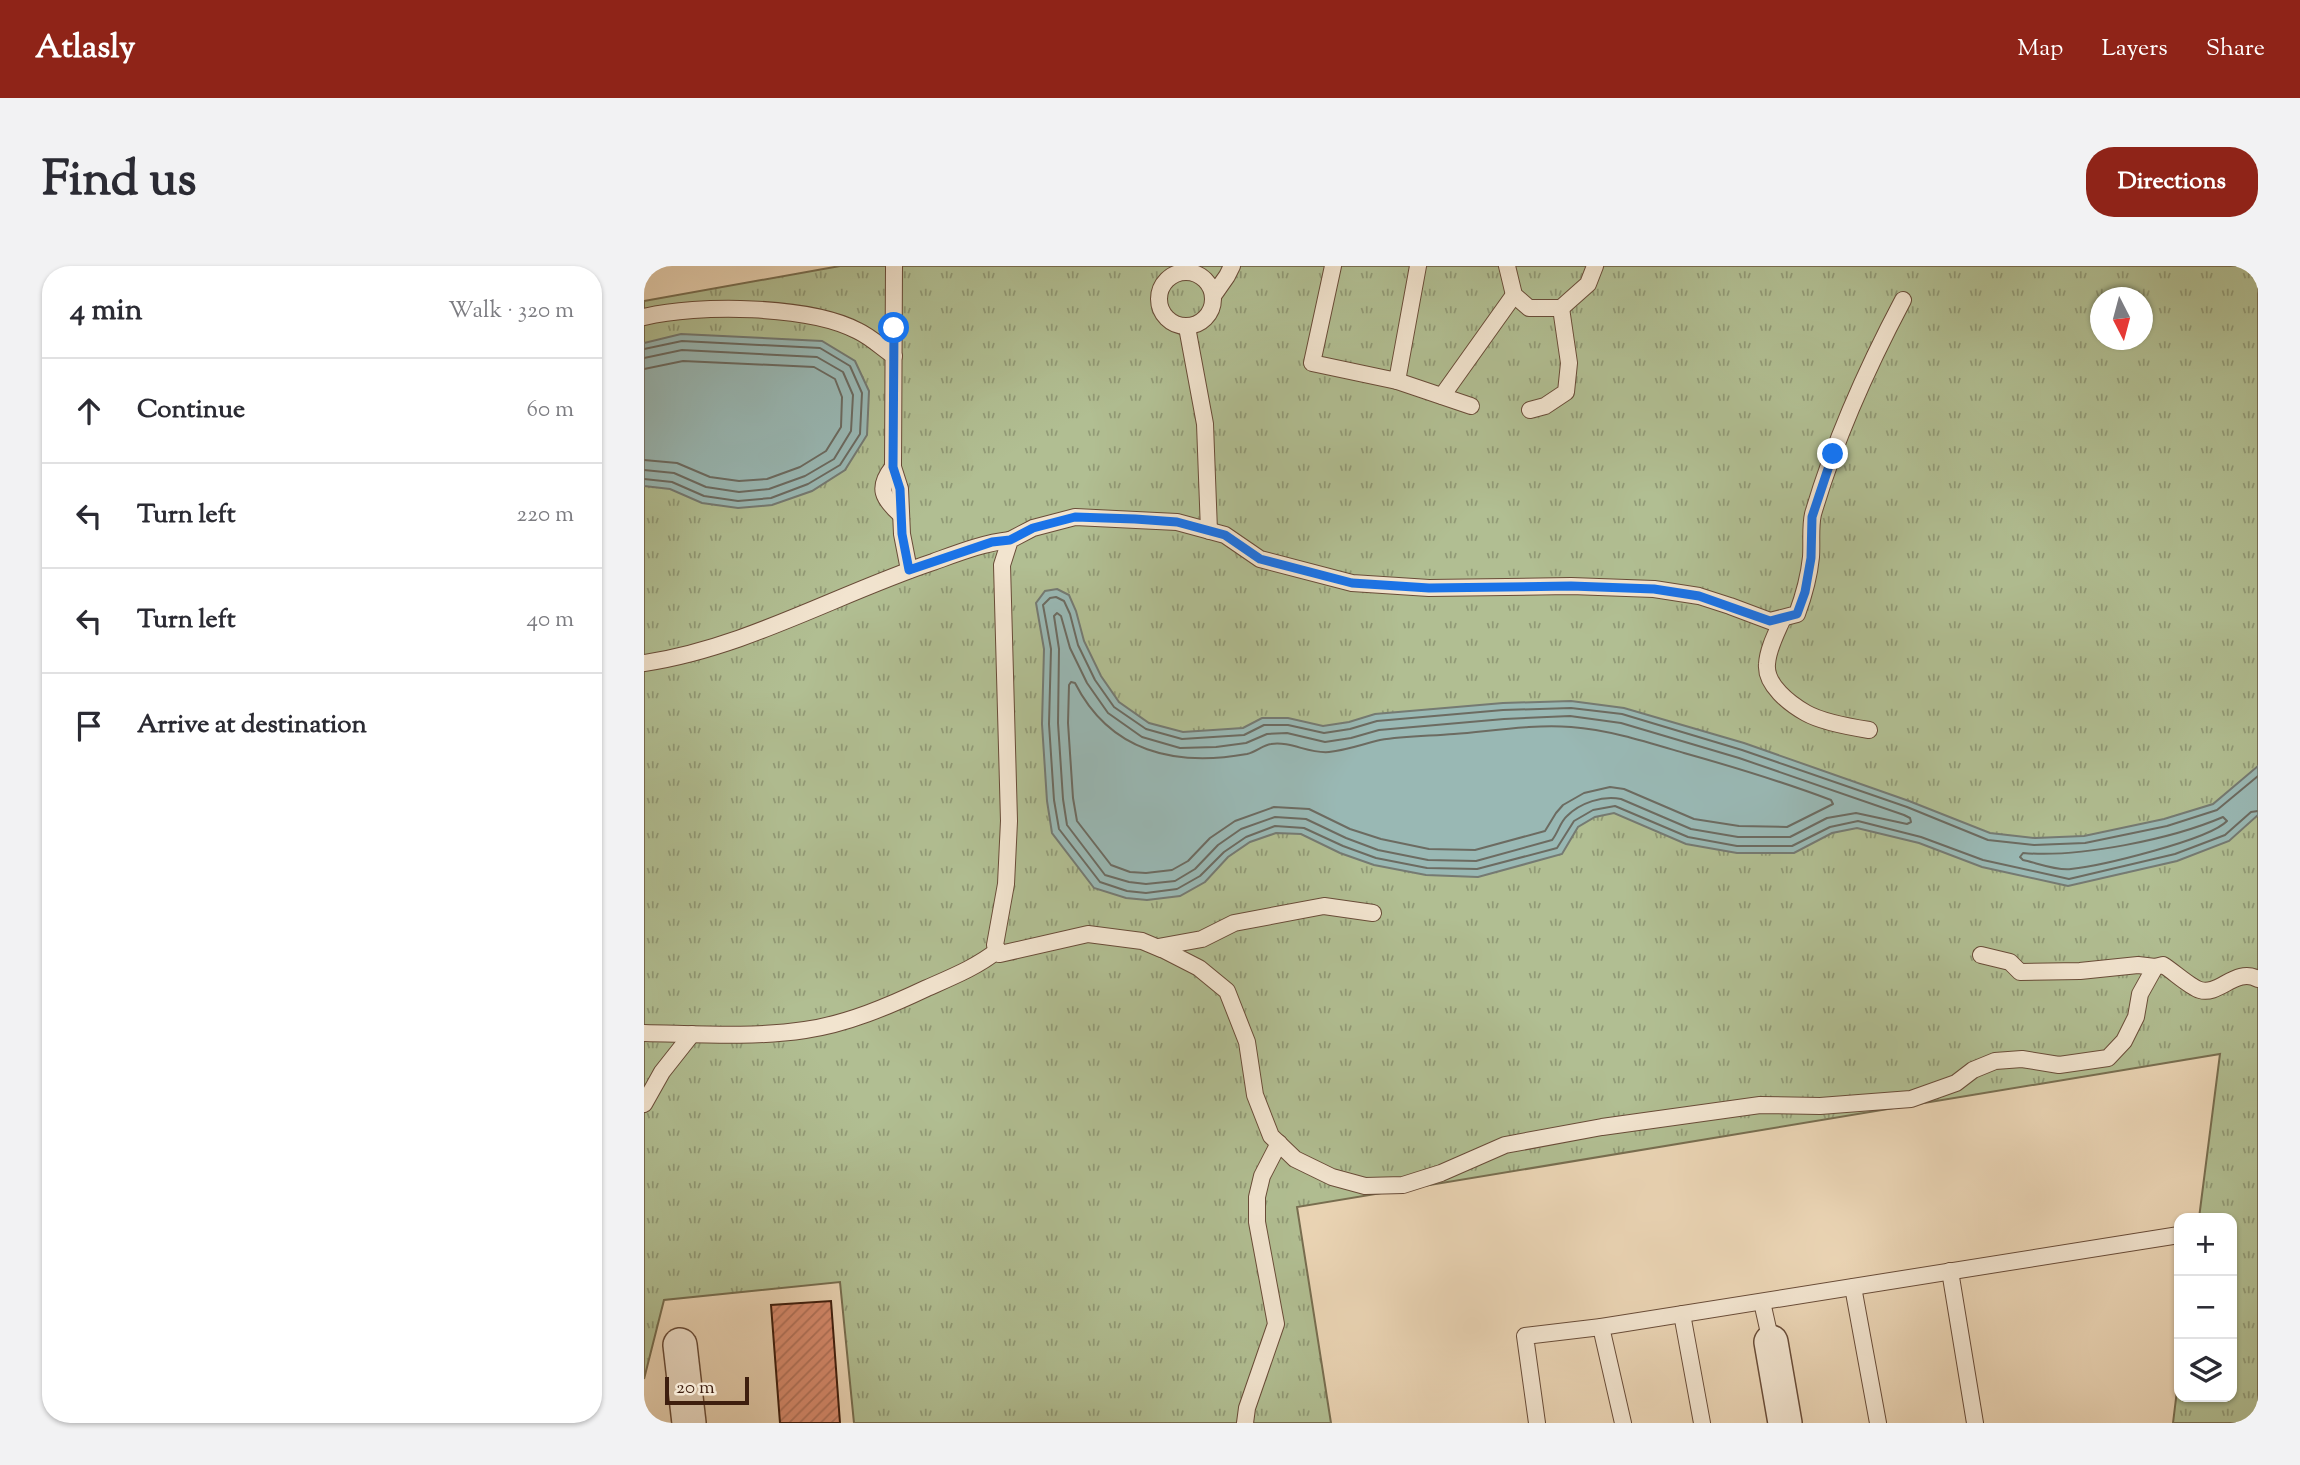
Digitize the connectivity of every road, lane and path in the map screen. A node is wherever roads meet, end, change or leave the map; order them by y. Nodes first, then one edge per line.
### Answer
1 (894, 266) edge
2 (1232, 266) edge
3 (1333, 266) edge
4 (1418, 266) edge
5 (1507, 266) edge
6 (1595, 266) edge
7 (1514, 295) junction
8 (1213, 296) junction
9 (1903, 300) dead end
10 (1561, 308) junction
11 (644, 317) edge
12 (1187, 327) junction
13 (894, 356) junction
14 (1397, 381) junction
15 (1442, 396) junction
16 (1472, 406) dead end
17 (1530, 410) dead end
18 (1209, 531) junction
19 (1010, 540) junction
20 (992, 542) junction
21 (1004, 558) junction
22 (909, 570) junction
23 (1783, 618) junction
24 (644, 663) edge
25 (1869, 730) dead end
26 (1373, 913) dead end
27 (1161, 949) junction
28 (998, 950) junction
29 (1981, 955) dead end
30 (2155, 967) junction
31 (2258, 979) edge
32 (644, 1033) edge
33 (692, 1034) junction
34 (644, 1104) edge
35 (1284, 1148) junction
36 (2174, 1236) edge
37 (1950, 1270) junction
38 (1853, 1287) junction
39 (1762, 1302) junction
40 (1682, 1314) junction
41 (1601, 1327) junction
42 (1771, 1342) joint
43 (680, 1345) dead end
44 (689, 1423) edge
45 (1245, 1423) edge
46 (1536, 1423) edge
47 (1623, 1423) edge
48 (1702, 1423) edge
49 (1785, 1423) edge
50 (1878, 1423) edge
51 (1975, 1423) edge

1 - 13 lane
2 - 8 lane
3 - 14 lane
4 - 14 lane
5 - 7 lane
6 - 10 lane
7 - 10 lane
7 - 15 lane
8 - 12 lane
8 - 12 lane
9 - 23 lane
10 - 17 lane
11 - 13 lane
12 - 18 lane
13 - 22 lane
14 - 15 lane
15 - 16 lane
18 - 19 lane
18 - 23 lane
19 - 20 lane
19 - 21 lane
20 - 21 lane
20 - 22 lane
21 - 28 lane
22 - 24 lane
23 - 25 lane
26 - 27 lane
27 - 28 lane
27 - 35 lane
28 - 33 lane
29 - 30 lane
30 - 31 lane
30 - 35 lane
32 - 33 lane
33 - 34 lane
35 - 45 lane
36 - 37 lane
37 - 38 lane
37 - 51 lane
38 - 39 lane
38 - 50 lane
39 - 40 lane
39 - 42 lane
40 - 41 lane
40 - 48 lane
41 - 46 lane
41 - 47 lane
42 - 49 street
43 - 44 street

